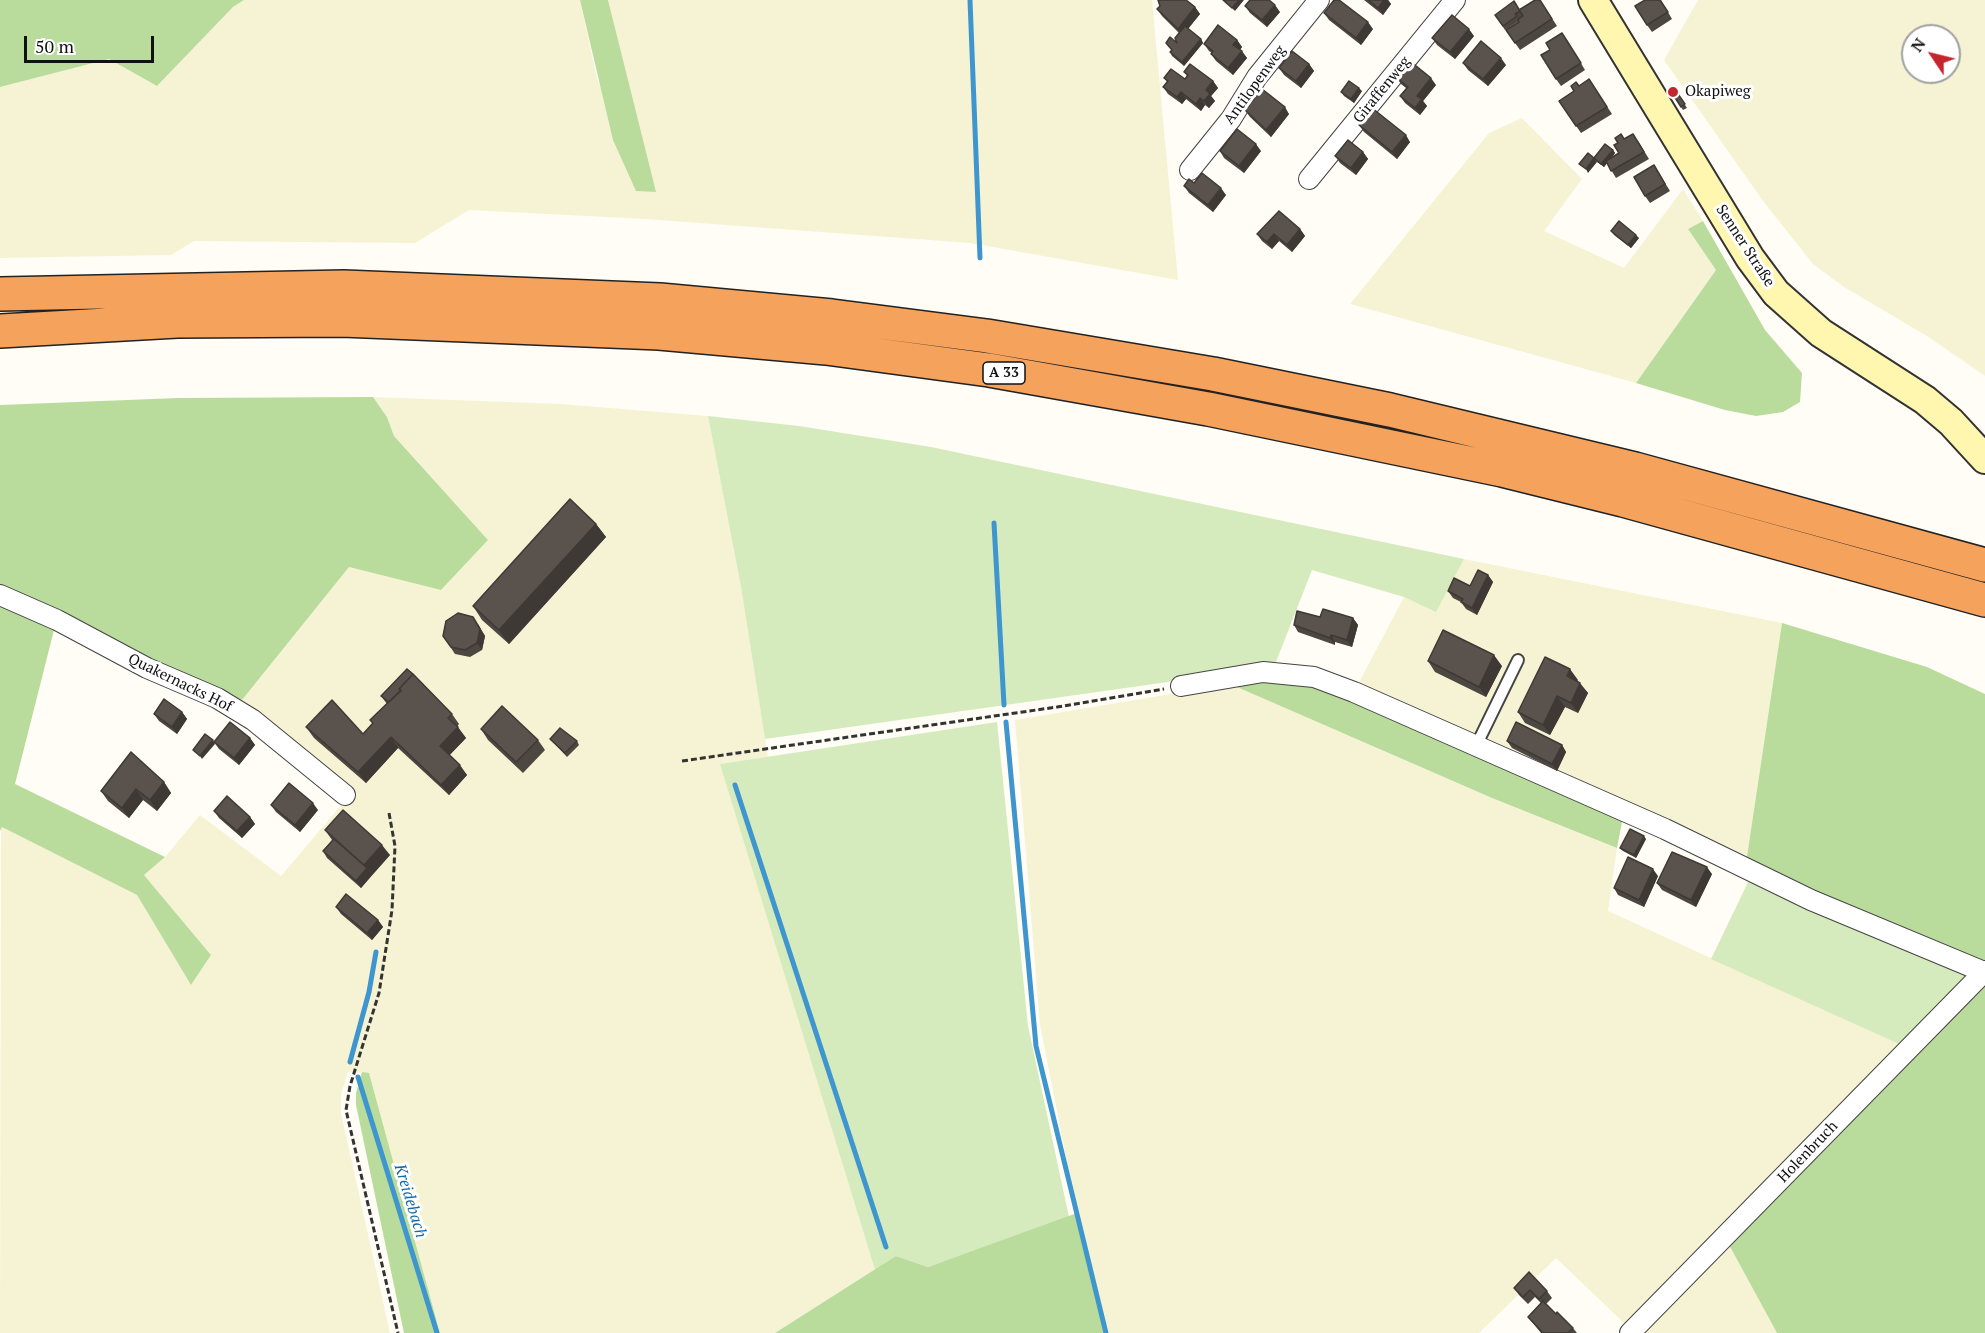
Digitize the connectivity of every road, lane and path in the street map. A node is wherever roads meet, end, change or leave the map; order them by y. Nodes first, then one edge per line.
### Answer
1 (1319, 0) edge
2 (1455, 0) edge
3 (1593, 0) edge
4 (1190, 170) dead end
5 (1310, 179) dead end
6 (0, 294) edge
7 (0, 331) edge
8 (1985, 459) edge
9 (1985, 565) edge
10 (0, 595) edge
11 (1985, 600) edge
12 (1518, 660) dead end
13 (1181, 686) joint
14 (1476, 746) junction
15 (682, 761) dead end
16 (345, 795) dead end
17 (389, 813) dead end
18 (1985, 972) edge
19 (398, 1333) edge
20 (1630, 1333) edge

1 - 4 street, Antilopenweg
2 - 5 street, Giraffenweg
3 - 8 street, Senner Straße
6 - 9 highway, A 33
7 - 11 highway, A 33
10 - 16 street, Quakernacks Hof
12 - 14 lane
13 - 14 street
13 - 15 path
14 - 18 street
17 - 19 path
18 - 20 street, Holenbruch

